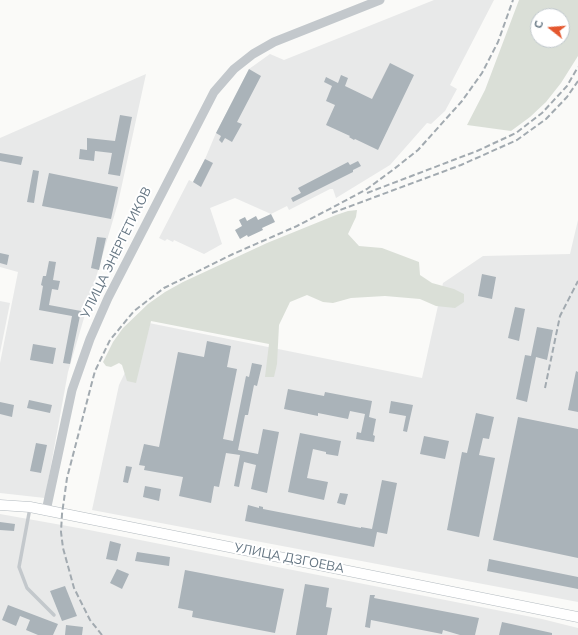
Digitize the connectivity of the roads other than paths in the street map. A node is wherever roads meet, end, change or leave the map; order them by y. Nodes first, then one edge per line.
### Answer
1 (380, 0) edge
2 (0, 505) edge
3 (30, 507) junction
4 (46, 511) junction
5 (54, 614) dead end
6 (578, 618) edge

1 - 4 street, УЛИЦА ЭНЕРГЕТИКОВ
2 - 3 main road, УЛИЦА ДЗГОЕВА
3 - 4 main road, УЛИЦА ДЗГОЕВА
3 - 5 lane
4 - 6 main road, УЛИЦА ДЗГОЕВА

